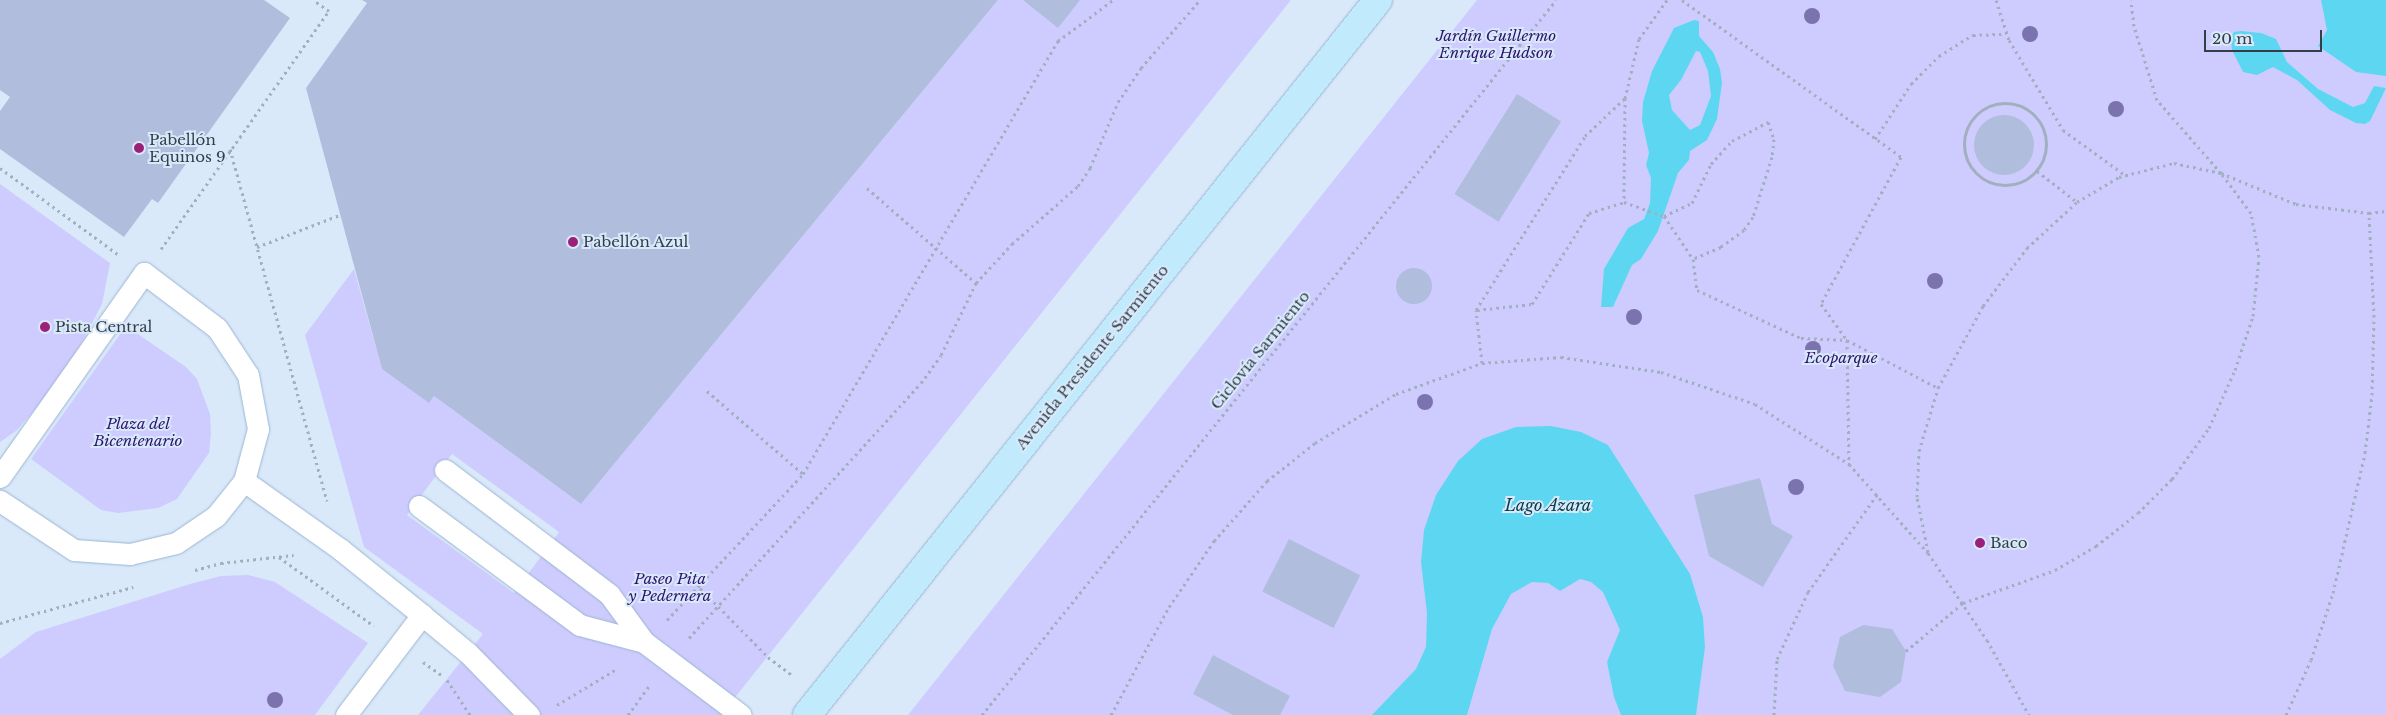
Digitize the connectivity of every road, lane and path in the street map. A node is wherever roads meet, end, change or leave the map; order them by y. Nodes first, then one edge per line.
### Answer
1 (313, 0) edge
2 (1113, 0) edge
3 (1200, 0) edge
4 (1378, 0) edge
5 (1556, 0) edge
6 (1668, 0) edge
7 (1682, 0) edge
8 (1996, 0) edge
9 (2131, 0) edge
10 (2006, 34) junction
11 (1625, 98) junction
12 (1875, 139) junction
13 (230, 150) junction
14 (0, 168) edge
15 (2037, 171) junction
16 (2221, 173) junction
17 (2125, 175) junction
18 (867, 188) dead end
19 (1624, 202) junction
20 (2077, 202) junction
21 (2386, 211) edge
22 (2368, 213) junction
23 (340, 215) dead end
24 (1664, 216) junction
25 (257, 246) junction
26 (936, 248) junction
27 (1692, 259) junction
28 (144, 273) junction
29 (976, 283) junction
30 (1476, 310) junction
31 (1847, 340) junction
32 (1482, 363) junction
33 (1938, 388) junction
34 (707, 390) dead end
35 (1849, 464) junction
36 (445, 470) dead end
37 (803, 474) junction
38 (0, 477) edge
39 (244, 481) junction
40 (1878, 493) junction
41 (0, 501) edge
42 (419, 506) dead end
43 (340, 550) junction
44 (1928, 552) junction
45 (192, 571) dead end
46 (134, 587) dead end
47 (700, 588) junction
48 (1963, 603) junction
49 (718, 605) junction
50 (422, 615) junction
51 (0, 623) edge
52 (644, 642) junction
53 (1906, 651) dead end
54 (670, 660) junction
55 (814, 706) edge
56 (550, 710) dead end
57 (346, 715) edge
58 (528, 715) edge
59 (628, 715) edge
60 (741, 715) edge
61 (982, 715) edge
62 (1111, 715) edge
63 (1774, 715) edge
64 (2029, 715) edge
65 (2286, 715) edge

1 - 13 path
2 - 26 path
3 - 29 path
4 - 55 main road, Avenida Presidente Sarmiento
5 - 61 path, Ciclovía Sarmiento
6 - 11 path
7 - 12 path
8 - 10 path
9 - 16 path
10 - 12 path
10 - 17 path
11 - 19 path
11 - 30 path
12 - 31 path
13 - 25 path
13 - 28 path
14 - 28 path
15 - 15 path
15 - 20 path
16 - 17 path
16 - 22 path
16 - 48 path
17 - 20 path
18 - 26 path
19 - 24 path
19 - 30 path
20 - 33 path
21 - 22 path
22 - 65 path
23 - 25 path
24 - 27 path
24 - 27 path
25 - 43 path
26 - 29 path
26 - 37 path
27 - 31 path
28 - 38 lane
28 - 39 lane
29 - 49 path
30 - 32 path
31 - 33 path
31 - 35 path
32 - 35 path
32 - 62 path
33 - 44 path
34 - 37 path
35 - 40 path
36 - 52 lane
37 - 47 path
39 - 41 lane
39 - 43 lane
40 - 44 path
40 - 63 path
42 - 52 lane
43 - 45 path
43 - 50 lane
44 - 48 path
46 - 51 path
47 - 49 path
47 - 52 path
48 - 53 path
48 - 64 path
49 - 54 path
49 - 55 path
50 - 57 lane
50 - 58 lane
52 - 54 lane
52 - 56 path
54 - 59 path
54 - 60 lane

